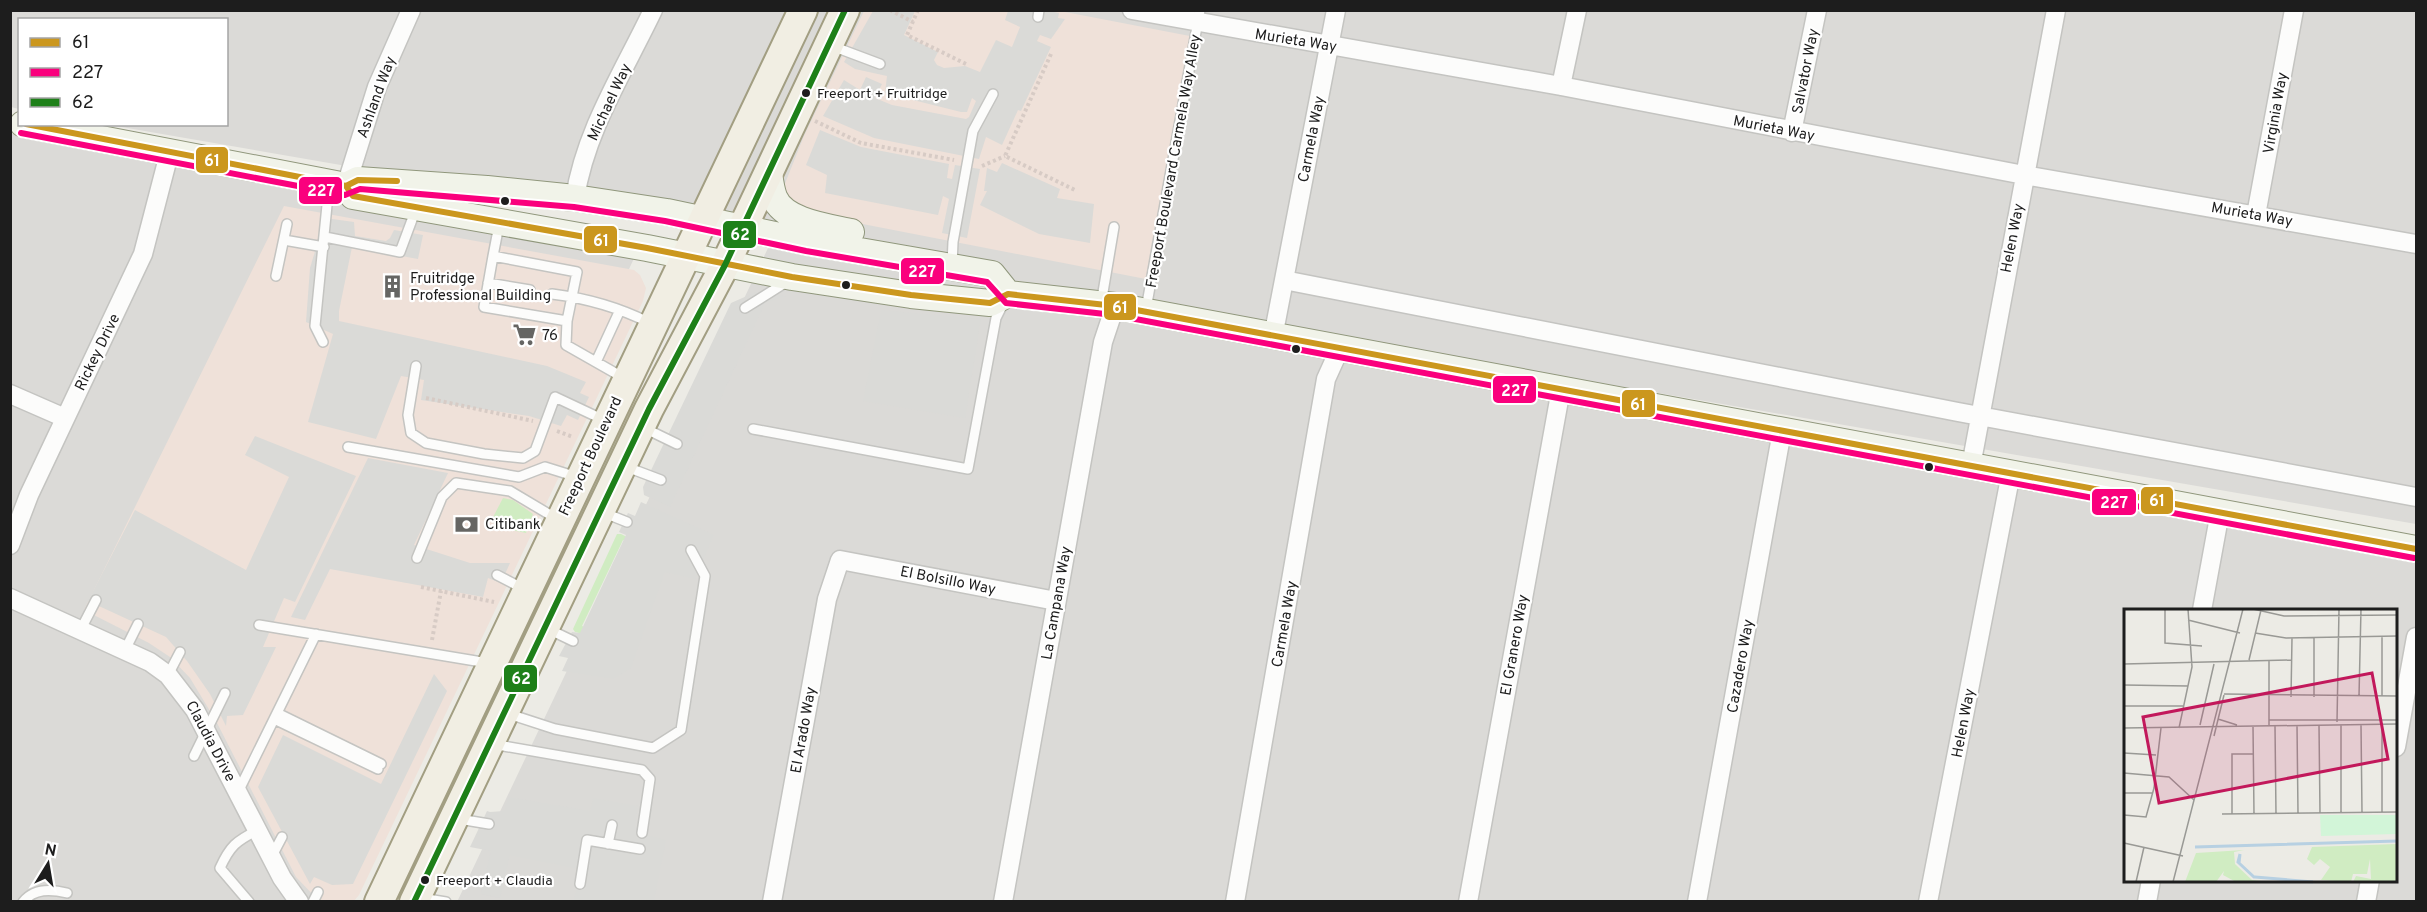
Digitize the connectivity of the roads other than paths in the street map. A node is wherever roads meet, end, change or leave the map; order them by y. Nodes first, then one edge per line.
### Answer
1 (411, 10) edge
2 (652, 10) edge
3 (803, 10) edge
4 (845, 10) edge
5 (1132, 10) edge
6 (1336, 10) edge
7 (1577, 10) edge
8 (1817, 10) edge
9 (2056, 10) edge
10 (2294, 10) edge
11 (1199, 17) edge
12 (830, 45) junction
13 (1329, 45) junction
14 (880, 64) dead end
15 (1561, 86) junction
16 (993, 94) dead end
17 (31, 126) edge
18 (1792, 132) junction
19 (169, 154) junction
20 (768, 173) junction
21 (2024, 175) junction
22 (338, 184) junction
23 (575, 198) junction
24 (416, 209) junction
25 (2256, 215) junction
26 (702, 219) junction
27 (500, 222) junction
28 (287, 224) dead end
29 (1114, 227) dead end
30 (743, 228) junction
31 (325, 237) junction
32 (284, 240) junction
33 (2416, 244) edge
34 (324, 247) junction
35 (493, 256) junction
36 (684, 256) junction
37 (725, 265) junction
38 (952, 265) junction
39 (276, 276) dead end
40 (792, 277) junction
41 (1284, 280) junction
42 (488, 283) junction
43 (530, 290) dead end
44 (552, 294) dead end
45 (1008, 294) junction
46 (572, 297) junction
47 (1108, 305) junction
48 (745, 308) dead end
49 (620, 310) junction
50 (1146, 312) junction
51 (567, 321) junction
52 (652, 324) junction
53 (1273, 337) junction
54 (323, 342) dead end
55 (1340, 348) junction
56 (596, 362) junction
57 (416, 366) dead end
58 (626, 380) junction
59 (1561, 389) junction
60 (10, 394) edge
61 (1980, 415) junction
62 (65, 418) junction
63 (606, 421) junction
64 (640, 427) junction
65 (753, 429) dead end
66 (1782, 431) junction
67 (677, 444) dead end
68 (348, 447) dead end
69 (622, 465) junction
70 (1971, 466) junction
71 (2011, 473) junction
72 (580, 477) junction
73 (661, 480) dead end
74 (2416, 497) edge
75 (600, 511) junction
76 (2220, 512) junction
77 (559, 520) junction
78 (627, 522) dead end
79 (10, 545) edge
80 (2416, 549) edge
81 (691, 550) dead end
82 (417, 558) dead end
83 (840, 560) joint
84 (497, 575) dead end
85 (526, 590) junction
86 (10, 598) edge
87 (96, 600) dead end
88 (1056, 601) junction
89 (2202, 609) edge
90 (138, 624) dead end
91 (260, 625) dead end
92 (545, 627) junction
93 (81, 628) junction
94 (316, 634) junction
95 (2416, 637) edge
96 (573, 641) dead end
97 (125, 650) junction
98 (180, 652) dead end
99 (491, 664) junction
100 (168, 675) junction
101 (225, 693) dead end
102 (504, 712) junction
103 (275, 716) junction
104 (206, 731) junction
105 (2397, 742) edge
106 (489, 744) junction
107 (194, 756) dead end
108 (379, 767) dead end
109 (238, 792) junction
110 (454, 818) junction
111 (489, 824) dead end
112 (612, 825) dead end
113 (258, 830) junction
114 (642, 833) dead end
115 (282, 837) dead end
116 (609, 844) junction
117 (640, 849) dead end
118 (272, 857) junction
119 (2151, 882) edge
120 (2370, 882) edge
121 (579, 884) dead end
122 (318, 892) dead end
123 (67, 893) dead end
124 (415, 899) edge
125 (23, 902) edge
126 (249, 902) edge
127 (299, 902) edge
128 (313, 902) edge
129 (379, 902) edge
130 (446, 902) edge
131 (772, 902) edge
132 (1004, 902) edge
133 (1235, 902) edge
134 (1468, 902) edge
135 (1697, 902) edge
136 (1928, 902) edge
137 (2147, 902) edge
138 (2366, 902) edge

1 - 22 street, Ashland Way
2 - 23 street, Michael Way
3 - 26 main road, Freeport Boulevard
4 - 12 main road
5 - 11 street, Murieta Way
6 - 13 street, Carmela Way
7 - 15 street
8 - 18 street, Salvator Way
9 - 21 street, Helen Way
10 - 25 street, Virginia Way
11 - 13 street, Murieta Way
11 - 50 lane, Freeport Boulevard Carmela Way Alley
12 - 14 lane
12 - 20 main road
13 - 15 street, Murieta Way
13 - 41 street, Carmela Way
15 - 18 street, Murieta Way
16 - 38 lane
17 - 19 main road
18 - 21 street, Murieta Way
19 - 22 main road
19 - 62 street, Rickey Drive
20 - 30 main road
20 - 38 main road
21 - 25 street, Murieta Way
21 - 61 street, Helen Way
22 - 23 main road
22 - 24 main road
22 - 31 lane
23 - 26 main road
24 - 27 main road
24 - 31 lane
25 - 33 street, Murieta Way
26 - 30 main road
26 - 36 main road, Freeport Boulevard
27 - 35 lane
27 - 36 main road
28 - 32 lane
29 - 47 lane
30 - 37 main road
30 - 38 main road
31 - 34 lane
32 - 34 lane
32 - 39 lane
34 - 54 lane
35 - 42 lane
35 - 46 lane
36 - 37 main road
36 - 52 main road, Freeport Boulevard
37 - 40 main road
37 - 64 main road
38 - 45 main road
40 - 45 main road
40 - 48 lane
41 - 53 street, Carmela Way
41 - 61 street
42 - 43 lane
42 - 51 lane
44 - 46 lane
45 - 47 main road
45 - 65 lane
46 - 49 lane
46 - 51 lane
47 - 50 main road
47 - 88 street, La Campana Way
49 - 52 lane
49 - 56 lane
50 - 53 main road
51 - 56 lane
52 - 58 main road, Freeport Boulevard
53 - 55 main road
55 - 59 main road
55 - 133 street, Carmela Way
56 - 58 lane
57 - 63 lane
58 - 63 main road, Freeport Boulevard
59 - 66 main road
59 - 134 street, El Granero Way
60 - 62 street
61 - 70 street, Helen Way
61 - 74 street
62 - 79 street, Rickey Drive
63 - 72 main road, Freeport Boulevard
64 - 67 lane
64 - 69 main road
66 - 70 main road
66 - 135 street, Cazadero Way
68 - 72 lane
69 - 73 lane
69 - 75 main road
70 - 71 main road
71 - 76 main road
71 - 136 street, Helen Way
72 - 77 main road, Freeport Boulevard
75 - 78 lane
75 - 92 main road
76 - 80 main road
76 - 89 street
77 - 82 lane
77 - 85 main road, Freeport Boulevard
81 - 102 lane
83 - 88 street, El Bolsillo Way
83 - 131 street, El Arado Way
84 - 85 lane
85 - 99 main road, Freeport Boulevard
86 - 93 street, Claudia Drive
87 - 93 lane
88 - 132 street, La Campana Way
90 - 97 lane
91 - 94 lane
92 - 96 lane
92 - 102 main road
93 - 97 street, Claudia Drive
94 - 99 lane
94 - 103 lane
95 - 105 street
97 - 100 street, Claudia Drive
98 - 100 lane
99 - 129 main road, Freeport Boulevard
100 - 104 street, Claudia Drive
101 - 104 lane
102 - 106 main road
103 - 108 lane
103 - 109 lane
104 - 107 lane
104 - 109 street, Claudia Drive
106 - 110 main road
106 - 114 lane
109 - 113 street, Claudia Drive
110 - 111 lane
110 - 124 main road
112 - 116 lane
113 - 118 street, Claudia Drive
113 - 126 lane
115 - 118 lane
116 - 117 lane
116 - 121 lane
118 - 127 street, Claudia Drive
119 - 137 street
120 - 138 street
122 - 128 lane
123 - 125 lane
124 - 130 lane

